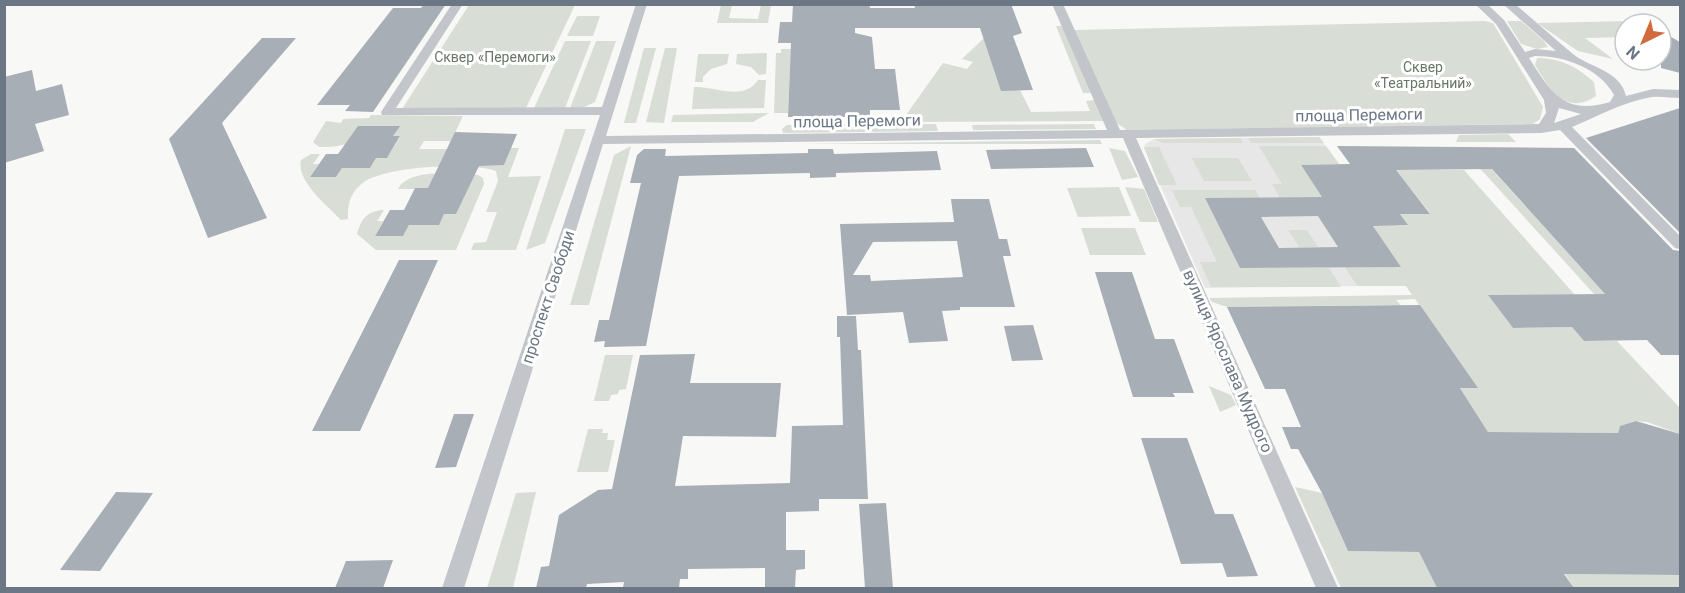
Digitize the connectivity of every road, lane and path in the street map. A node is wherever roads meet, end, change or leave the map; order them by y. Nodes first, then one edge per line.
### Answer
1 (458, 4) edge
2 (642, 4) edge
3 (1057, 4) edge
4 (1480, 4) edge
5 (1508, 4) edge
6 (1524, 56) junction
7 (1571, 58) junction
8 (1606, 77) junction
9 (1653, 93) junction
10 (1545, 94) junction
11 (1680, 94) edge
12 (1614, 105) junction
13 (608, 111) junction
14 (1599, 111) junction
15 (1563, 126) junction
16 (1541, 129) junction
17 (1122, 134) junction
18 (599, 140) junction
19 (1680, 243) edge
20 (453, 588) edge
21 (1328, 588) edge

1 - 13 street
2 - 13 street, проспект Свободи
3 - 17 street
4 - 6 street
5 - 7 street
6 - 7 street
6 - 10 street
7 - 8 street
8 - 9 street
8 - 12 street
9 - 11 street
9 - 12 street, площа Перемоги
10 - 14 street
10 - 16 street
12 - 14 street, площа Перемоги
13 - 18 street, проспект Свободи
14 - 15 street, площа Перемоги
15 - 16 street, площа Перемоги
15 - 19 street
16 - 17 street, площа Перемоги
17 - 18 street, площа Перемоги
17 - 21 street, вулиця Ярослава Мудрого
18 - 20 street, проспект Свободи

